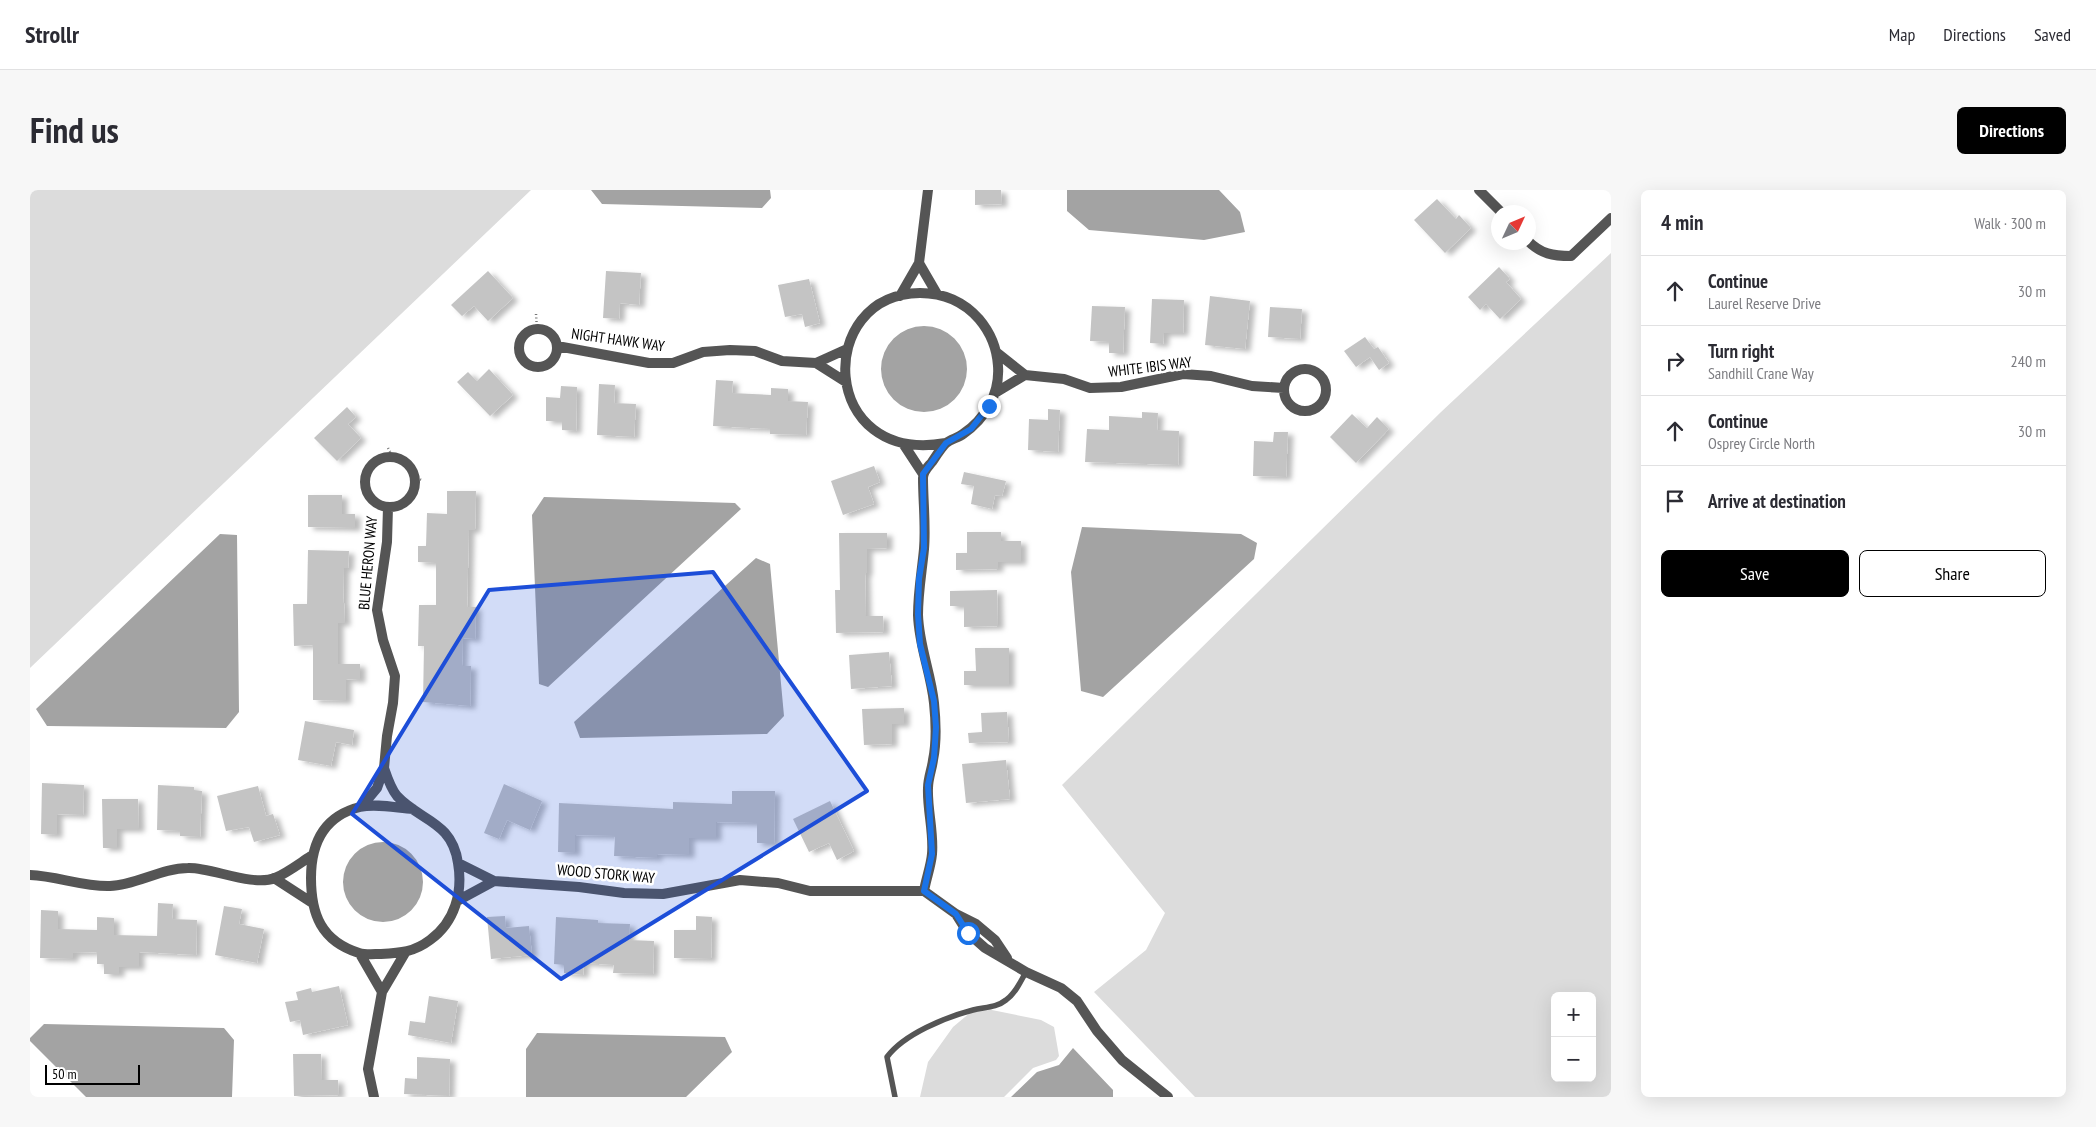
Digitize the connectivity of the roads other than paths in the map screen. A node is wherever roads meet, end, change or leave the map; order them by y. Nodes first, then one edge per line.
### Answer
1 (928, 190) edge
2 (1479, 190) edge
3 (1494, 205) edge
4 (1611, 218) edge
5 (1536, 249) edge
6 (919, 263) junction
7 (937, 294) junction
8 (900, 296) junction
9 (557, 346) junction
10 (847, 349) junction
11 (996, 352) junction
12 (816, 363) junction
13 (1025, 375) junction
14 (846, 382) junction
15 (1284, 388) junction
16 (995, 393) junction
17 (946, 443) junction
18 (904, 445) junction
19 (923, 474) junction
20 (388, 507) junction
21 (384, 768) junction
22 (362, 806) junction
23 (413, 809) junction
24 (311, 856) junction
25 (458, 863) junction
26 (30, 875) edge
27 (274, 878) junction
28 (494, 881) junction
29 (924, 891) junction
30 (457, 901) junction
31 (311, 902) junction
32 (405, 953) junction
33 (360, 954) junction
34 (1026, 972) junction
35 (382, 992) junction
36 (374, 1097) edge
37 (895, 1097) edge
38 (1168, 1097) edge

1 - 6 street
2 - 3 street
4 - 5 street
6 - 7 street
6 - 8 street
7 - 8 street
7 - 11 street
8 - 10 street
9 - 9 street, NIGHT HAWK WAY
9 - 12 street, NIGHT HAWK WAY
10 - 12 street
10 - 14 street
11 - 13 street
11 - 16 street
12 - 14 street, NIGHT HAWK WAY
13 - 15 street, WHITE IBIS WAY
13 - 16 street
14 - 18 street
15 - 15 street
16 - 17 street
17 - 18 street
17 - 19 street
18 - 19 street
19 - 29 street
20 - 20 street, BLUE HERON WAY
20 - 21 street, BLUE HERON WAY
21 - 22 street, BLUE HERON WAY
21 - 23 street, BLUE HERON WAY
22 - 23 street
22 - 24 street
23 - 25 street
24 - 27 street
24 - 31 street
25 - 28 street, WOOD STORK WAY
25 - 30 street
26 - 27 street
27 - 31 street
28 - 29 street, WOOD STORK WAY
28 - 30 street
29 - 34 street
30 - 32 street
31 - 33 street
32 - 33 street
32 - 35 street
33 - 35 street
34 - 37 lane
34 - 38 street
35 - 36 street

